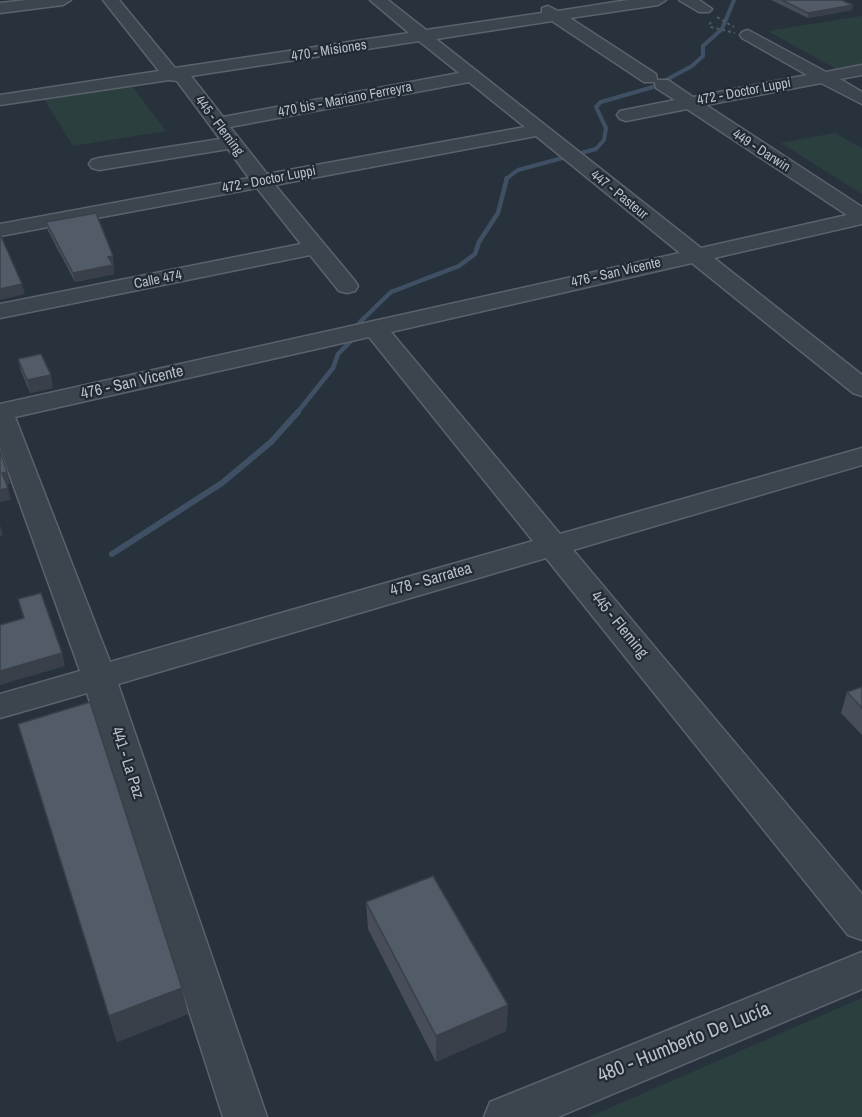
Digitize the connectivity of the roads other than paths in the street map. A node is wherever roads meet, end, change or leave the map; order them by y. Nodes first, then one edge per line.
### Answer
1 (63, 0) edge
2 (111, 0) edge
3 (378, 0) edge
4 (531, 0) edge
5 (658, 0) edge
6 (687, 0) edge
7 (0, 8) edge
8 (704, 9) road end
9 (556, 16) junction
10 (748, 35) road end
11 (423, 36) junction
12 (862, 70) edge
13 (171, 75) junction
14 (472, 76) junction
15 (822, 77) junction
16 (862, 99) edge
17 (0, 100) edge
18 (687, 103) junction
19 (626, 115) dead end
20 (218, 124) junction
21 (538, 130) junction
22 (231, 142) junction
23 (99, 164) dead end
24 (262, 182) junction
25 (862, 217) edge
26 (0, 230) edge
27 (315, 248) junction
28 (693, 255) junction
29 (347, 286) dead end
30 (0, 311) edge
31 (372, 328) junction
32 (862, 388) edge
33 (0, 413) edge
34 (862, 456) edge
35 (554, 544) junction
36 (99, 677) junction
37 (0, 706) edge
38 (862, 923) edge
39 (862, 970) edge
40 (245, 1117) edge
41 (506, 1117) edge

1 - 7 street
2 - 13 street, 445 - Fleming
3 - 11 street, 447 - Pasteur
4 - 9 street, 449 - Darwin
5 - 9 street, 470 - Misiones
6 - 8 street
9 - 11 street, 470 - Misiones
9 - 18 street, 449 - Darwin
10 - 15 street
11 - 13 street, 470 - Misiones
11 - 14 street, 447 - Pasteur
12 - 15 street, 472 - Doctor Luppi
13 - 17 street, 470 - Misiones
13 - 20 street, 445 - Fleming
14 - 20 street, 470 bis - Mariano Ferreyra
14 - 21 street, 447 - Pasteur
15 - 16 street
15 - 18 street, 472 - Doctor Luppi
18 - 19 street, 472 - Doctor Luppi
18 - 25 street, 449 - Darwin
20 - 22 street, 445 - Fleming
21 - 24 street, 472 - Doctor Luppi
21 - 28 street, 447 - Pasteur
22 - 23 street
22 - 24 street, 445 - Fleming
24 - 26 street, 472 - Doctor Luppi
24 - 27 street, 445 - Fleming
25 - 28 street, 476 - San Vicente
27 - 29 street, 445 - Fleming
27 - 30 street, Calle 474
28 - 31 street, 476 - San Vicente
28 - 32 street, 447 - Pasteur
31 - 33 street, 476 - San Vicente
31 - 35 street, 445 - Fleming
33 - 36 street, 441 - La Paz
34 - 35 street, 478 - Sarratea
35 - 36 street, 478 - Sarratea
35 - 38 street, 445 - Fleming
36 - 37 street, 478 - Sarratea
36 - 40 street, 441 - La Paz
39 - 41 street, 480 - Humberto De Lucía

